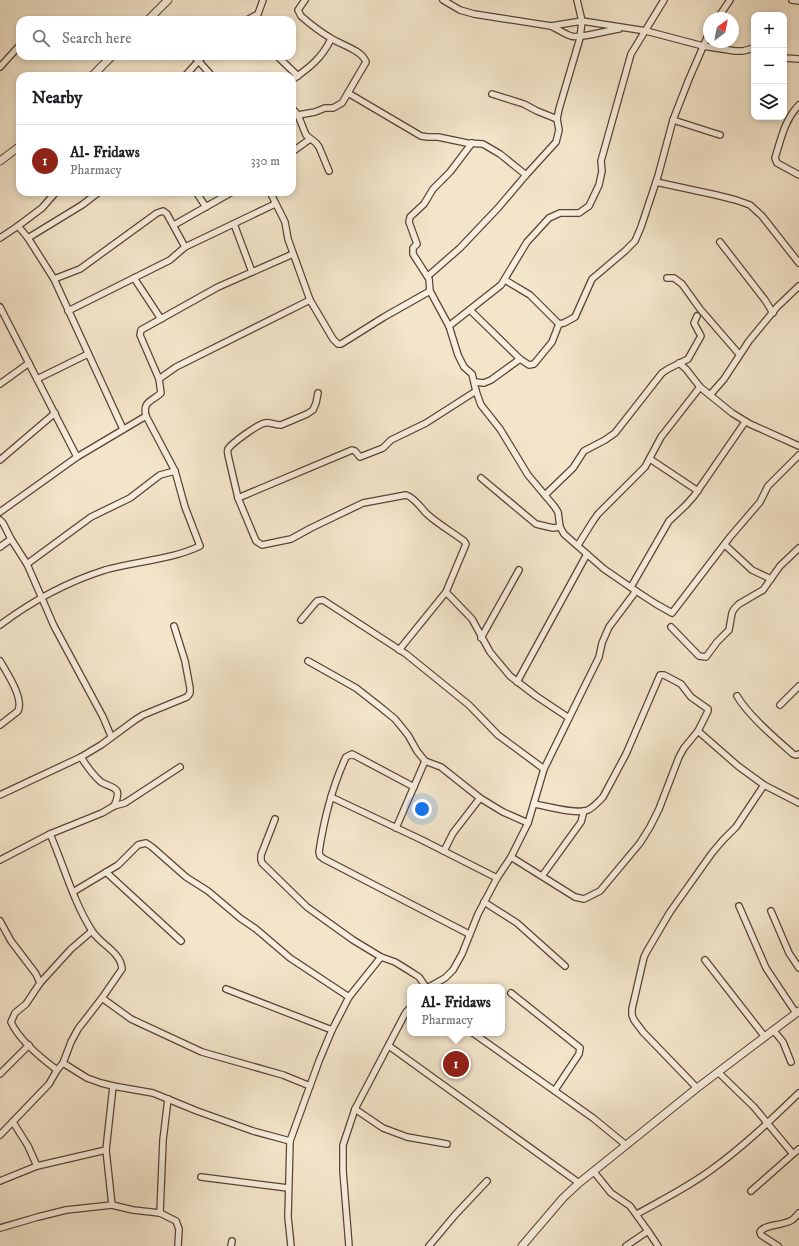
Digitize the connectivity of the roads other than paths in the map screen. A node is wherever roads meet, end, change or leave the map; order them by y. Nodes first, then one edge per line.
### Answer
1 (168, 0) edge
2 (263, 0) edge
3 (305, 0) edge
4 (443, 0) edge
5 (577, 0) edge
6 (664, 0) edge
7 (730, 0) edge
8 (792, 0) edge
9 (799, 1) edge
10 (722, 12) edge
11 (154, 16) edge
12 (255, 16) edge
13 (582, 21) junction
14 (551, 26) junction
15 (622, 28) junction
16 (646, 31) junction
17 (580, 38) junction
18 (331, 39) junction
19 (703, 46) joint
20 (716, 48) edge
21 (16, 49) edge
22 (751, 49) edge
23 (787, 58) edge
24 (799, 59) edge
25 (108, 60) edge
26 (281, 60) edge
27 (198, 61) joint
28 (0, 67) edge
29 (96, 72) edge
30 (188, 72) edge
31 (209, 72) edge
32 (294, 72) edge
33 (298, 76) edge
34 (348, 93) junction
35 (492, 94) dead end
36 (799, 105) edge
37 (296, 113) edge
38 (298, 115) junction
39 (557, 119) junction
40 (673, 120) junction
41 (720, 135) dead end
42 (310, 139) junction
43 (472, 143) junction
44 (16, 149) edge
45 (296, 149) edge
46 (0, 161) edge
47 (329, 171) dead end
48 (526, 175) junction
49 (799, 175) edge
50 (656, 182) junction
51 (52, 196) edge
52 (94, 196) edge
53 (199, 196) edge
54 (225, 196) edge
55 (272, 196) edge
56 (276, 204) junction
57 (206, 207) junction
58 (234, 224) junction
59 (174, 225) junction
60 (18, 226) junction
61 (0, 238) edge
62 (28, 238) junction
63 (720, 242) dead end
64 (185, 247) junction
65 (293, 254) junction
66 (799, 263) edge
67 (252, 272) junction
68 (428, 276) junction
69 (134, 278) junction
70 (667, 278) dead end
71 (54, 280) junction
72 (505, 280) junction
73 (799, 286) edge
74 (430, 291) junction
75 (310, 300) junction
76 (1, 310) edge
77 (470, 310) junction
78 (68, 311) junction
79 (773, 313) junction
80 (697, 316) dead end
81 (161, 319) junction
82 (559, 324) junction
83 (449, 326) junction
84 (88, 354) junction
85 (739, 354) junction
86 (520, 359) junction
87 (29, 363) junction
88 (679, 363) junction
89 (37, 379) junction
90 (159, 380) junction
91 (475, 382) junction
92 (0, 384) edge
93 (700, 387) junction
94 (476, 391) junction
95 (318, 393) dead end
96 (710, 395) junction
97 (55, 413) junction
98 (146, 416) junction
99 (745, 422) junction
100 (123, 429) junction
101 (799, 446) edge
102 (799, 455) edge
103 (77, 457) junction
104 (650, 459) junction
105 (0, 460) edge
106 (175, 471) junction
107 (481, 478) dead end
108 (698, 491) junction
109 (545, 495) junction
110 (238, 498) junction
111 (0, 512) edge
112 (0, 520) edge
113 (560, 527) junction
114 (11, 539) junction
115 (578, 545) junction
116 (725, 545) junction
117 (0, 547) edge
118 (799, 548) edge
119 (587, 554) junction
120 (27, 564) junction
121 (519, 570) dead end
122 (771, 579) junction
123 (634, 589) junction
124 (446, 592) junction
125 (41, 597) junction
126 (301, 620) dead end
127 (0, 625) edge
128 (174, 626) dead end
129 (671, 627) dead end
130 (482, 638) junction
131 (399, 650) junction
132 (0, 661) edge
133 (308, 661) dead end
134 (517, 682) junction
135 (799, 686) edge
136 (738, 696) dead end
137 (780, 705) dead end
138 (569, 718) junction
139 (0, 725) edge
140 (698, 731) junction
141 (111, 736) junction
142 (799, 754) edge
143 (81, 757) junction
144 (425, 761) junction
145 (180, 767) dead end
146 (544, 769) junction
147 (764, 785) junction
148 (414, 787) junction
149 (0, 795) edge
150 (331, 797) junction
151 (480, 798) junction
152 (799, 802) edge
153 (534, 804) junction
154 (114, 806) junction
155 (584, 811) junction
156 (275, 819) dead end
157 (528, 823) junction
158 (396, 828) junction
159 (50, 834) junction
160 (444, 851) junction
161 (511, 857) junction
162 (0, 860) edge
163 (106, 872) junction
164 (542, 876) junction
165 (497, 878) junction
166 (73, 892) junction
167 (484, 902) junction
168 (739, 906) dead end
169 (771, 911) dead end
170 (0, 921) edge
171 (92, 931) junction
172 (469, 934) junction
173 (181, 941) dead end
174 (381, 957) junction
175 (705, 960) dead end
176 (565, 966) dead end
177 (799, 968) edge
178 (40, 983) junction
179 (425, 984) edge
180 (434, 984) edge
181 (226, 989) dead end
182 (511, 992) dead end
183 (349, 997) junction
184 (102, 998) junction
185 (407, 1011) edge
186 (798, 1012) edge
187 (332, 1030) junction
188 (774, 1031) junction
189 (477, 1036) edge
190 (765, 1038) junction
191 (29, 1045) junction
192 (389, 1046) junction
193 (63, 1062) junction
194 (791, 1062) dead end
195 (57, 1070) junction
196 (719, 1073) junction
197 (0, 1074) edge
198 (113, 1086) junction
199 (310, 1086) junction
200 (697, 1088) junction
201 (555, 1090) junction
202 (799, 1093) edge
203 (168, 1099) junction
204 (356, 1109) junction
205 (13, 1122) junction
206 (767, 1124) junction
207 (0, 1135) edge
208 (290, 1141) junction
209 (447, 1144) dead end
210 (626, 1145) junction
211 (106, 1150) junction
212 (797, 1152) edge
213 (37, 1166) junction
214 (594, 1172) junction
215 (201, 1178) dead end
216 (0, 1181) edge
217 (487, 1181) dead end
218 (579, 1183) junction
219 (288, 1188) junction
220 (751, 1191) dead end
221 (112, 1205) junction
222 (160, 1213) junction
223 (799, 1213) edge
224 (637, 1214) junction
225 (0, 1228) edge
226 (648, 1231) junction
227 (178, 1246) edge
228 (291, 1246) edge
229 (349, 1246) edge
230 (429, 1246) edge
231 (522, 1246) edge
232 (626, 1246) edge
233 (658, 1246) edge
234 (778, 1246) edge

1 - 11 street
2 - 12 street
3 - 18 street
4 - 14 street
5 - 13 street
6 - 16 street
7 - 10 street
8 - 9 street
13 - 14 street
13 - 15 street
13 - 17 street
14 - 17 street
15 - 16 street
15 - 17 street
16 - 19 street
16 - 72 street
17 - 39 street
18 - 33 street
18 - 34 street
19 - 40 street
20 - 22 street
21 - 28 street
23 - 24 street
25 - 29 street
26 - 32 street
27 - 30 street
27 - 31 street
34 - 38 street
34 - 43 street
35 - 39 street
36 - 49 street
37 - 38 street
38 - 42 street
39 - 48 street
40 - 41 street
40 - 50 street
42 - 45 street
42 - 47 street
43 - 48 street
43 - 68 street
44 - 46 street
48 - 68 street
50 - 66 street
50 - 82 street
51 - 60 street
52 - 62 street
53 - 57 street
54 - 57 street
55 - 56 street
56 - 58 street
56 - 65 street
57 - 59 street
58 - 64 street
58 - 67 street
59 - 64 street
59 - 71 street
60 - 61 street
60 - 62 street
62 - 71 street
63 - 79 street
64 - 69 street
65 - 67 street
65 - 75 street
67 - 81 street
68 - 74 street
69 - 78 street
69 - 81 street
70 - 85 street
71 - 78 street
72 - 77 street
72 - 82 street
73 - 79 street
74 - 75 street
74 - 83 street
75 - 90 street
76 - 87 street
77 - 83 street
77 - 86 street
78 - 84 street
79 - 85 street
80 - 88 street
81 - 90 street
82 - 86 street
83 - 91 street
84 - 89 street
84 - 100 street
85 - 96 street
86 - 91 street
87 - 89 street
87 - 92 street
88 - 93 street
88 - 109 street
89 - 97 street
90 - 98 street
91 - 94 street
93 - 96 street
93 - 104 street
94 - 109 street
94 - 110 street
95 - 110 street
96 - 99 street
97 - 103 street
97 - 105 street
98 - 100 street
98 - 106 street
99 - 101 street
99 - 108 street
100 - 103 street
102 - 116 street
103 - 111 street
104 - 108 street
104 - 115 street
106 - 120 street
106 - 125 street
107 - 113 street
108 - 123 street
109 - 113 street
110 - 124 street
112 - 114 street
113 - 115 street
114 - 117 street
114 - 120 street
115 - 119 street
116 - 122 street
116 - 123 street
118 - 122 street
119 - 123 street
119 - 134 street
120 - 125 street
121 - 130 street
122 - 129 street
123 - 138 street
124 - 130 street
124 - 131 street
125 - 127 street
125 - 141 street
126 - 131 street
128 - 141 street
130 - 134 street
131 - 146 street
132 - 139 street
133 - 144 street
134 - 138 street
135 - 137 street
136 - 142 street
138 - 146 street
140 - 147 street
140 - 155 street
140 - 164 street
141 - 143 street
143 - 149 street
143 - 154 street
144 - 148 street
144 - 151 street
145 - 154 street
146 - 153 street
147 - 152 street
147 - 200 street
148 - 150 street
148 - 158 street
150 - 158 street
150 - 172 street
151 - 157 street
151 - 160 street
153 - 155 street
153 - 157 street
154 - 159 street
155 - 164 street
156 - 174 street
157 - 161 street
158 - 160 street
159 - 162 street
159 - 166 street
160 - 165 street
161 - 164 street
161 - 165 street
163 - 166 street
163 - 173 street
163 - 183 street
165 - 167 street
166 - 171 street
167 - 172 street
167 - 176 street
168 - 186 street
169 - 177 street
170 - 178 street
171 - 178 street
171 - 184 street
172 - 180 street
174 - 179 street
174 - 183 street
175 - 190 street
178 - 191 street
181 - 187 street
182 - 201 street
183 - 187 street
184 - 193 street
184 - 199 street
185 - 192 street
186 - 188 street
187 - 199 street
188 - 190 street
188 - 194 street
189 - 201 street
190 - 196 street
191 - 195 street
191 - 197 street
192 - 204 street
192 - 218 street
193 - 195 street
193 - 198 street
195 - 205 street
196 - 200 street
196 - 206 street
198 - 203 street
198 - 211 street
199 - 208 street
200 - 210 street
201 - 210 street
202 - 206 street
203 - 208 street
203 - 222 street
204 - 209 street
204 - 229 street
205 - 207 street
205 - 213 street
206 - 212 street
206 - 224 street
208 - 219 street
210 - 214 street
211 - 213 street
211 - 221 street
212 - 220 street
213 - 216 street
214 - 218 street
214 - 224 street
215 - 219 street
217 - 230 street
218 - 231 street
219 - 228 street
221 - 222 street
221 - 225 street
222 - 227 street
223 - 234 street
224 - 226 street
226 - 232 street
226 - 233 street

